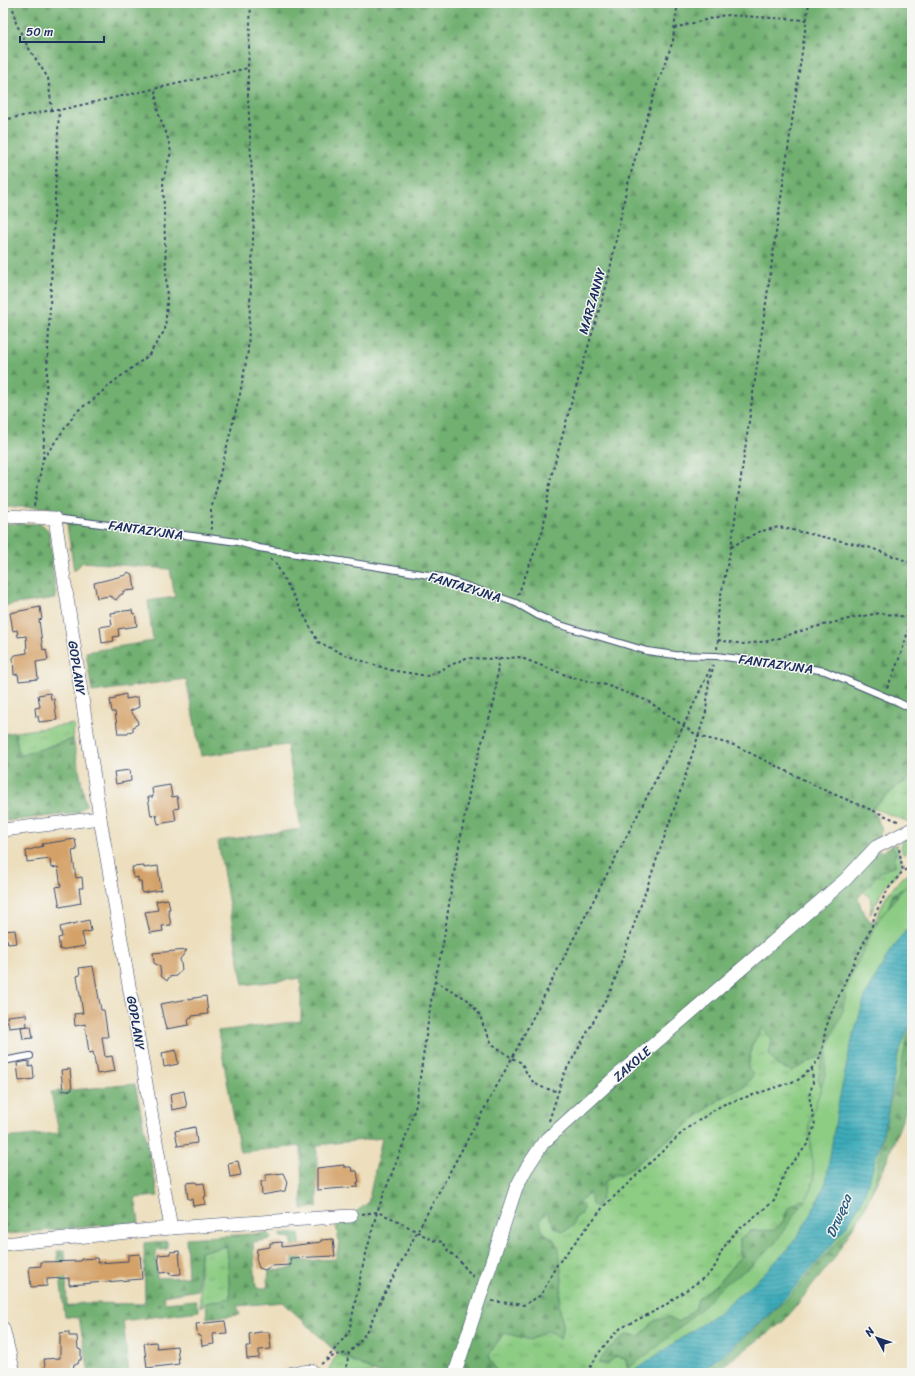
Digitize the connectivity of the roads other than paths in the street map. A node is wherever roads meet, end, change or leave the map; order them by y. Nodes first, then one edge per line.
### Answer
1 (3, 516) edge
2 (55, 518) junction
3 (912, 709) edge
4 (100, 818) junction
5 (908, 827) edge
6 (3, 830) edge
7 (30, 1056) dead end
8 (3, 1060) edge
9 (351, 1216) dead end
10 (171, 1228) junction
11 (3, 1244) edge
12 (3, 1328) edge
13 (312, 1371) road end
14 (14, 1373) edge
15 (292, 1373) edge
16 (455, 1373) edge

1 - 2 street, FANTAZYJNA
2 - 3 lane, FANTAZYJNA
2 - 4 street, GOPLANY
4 - 6 street
4 - 10 street, GOPLANY
5 - 16 street, ZAKOLE
7 - 8 lane
9 - 10 street
10 - 11 street
12 - 14 street
13 - 15 street

